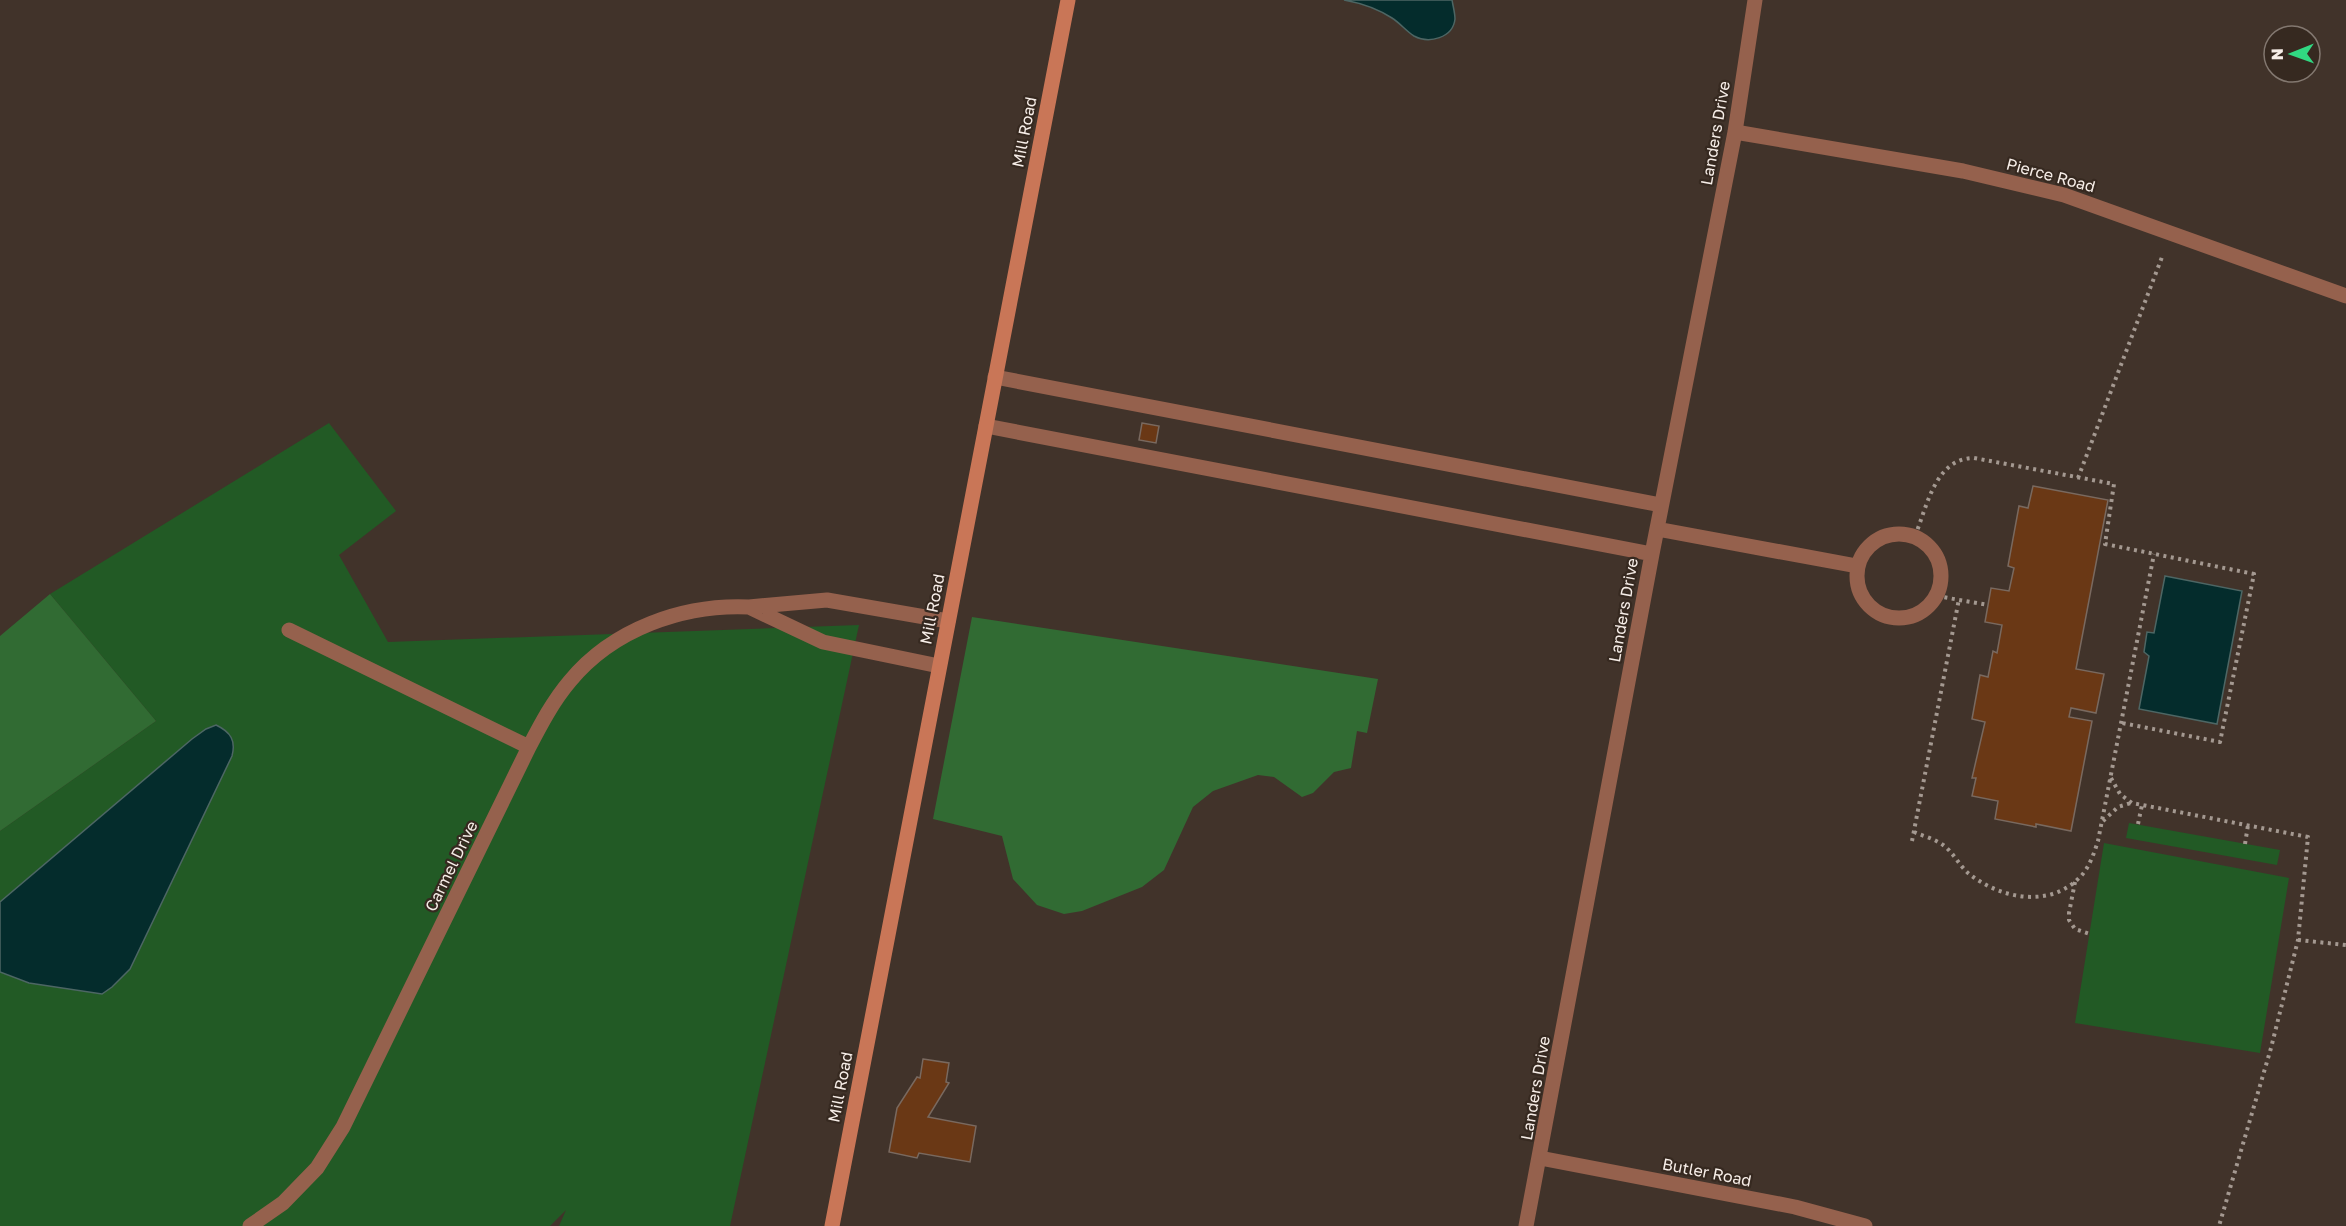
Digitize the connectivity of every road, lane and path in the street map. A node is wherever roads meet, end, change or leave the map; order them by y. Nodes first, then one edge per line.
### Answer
1 (1068, 0) edge
2 (1755, 0) edge
3 (1735, 132) junction
4 (2172, 232) junction
5 (2346, 296) edge
6 (995, 377) junction
7 (986, 426) junction
8 (2078, 478) junction
9 (1661, 505) junction
10 (1657, 529) junction
11 (1915, 536) junction
12 (1652, 554) junction
13 (2154, 554) junction
14 (1857, 566) junction
15 (1937, 596) junction
16 (1959, 599) junction
17 (1988, 605) dead end
18 (750, 607) junction
19 (948, 621) junction
20 (289, 630) dead end
21 (939, 666) junction
22 (2122, 723) junction
23 (529, 747) junction
24 (2110, 778) junction
25 (2132, 803) junction
26 (2142, 805) junction
27 (2102, 822) junction
28 (2138, 824) dead end
29 (2248, 825) junction
30 (1914, 832) junction
31 (1912, 841) dead end
32 (2245, 844) dead end
33 (2075, 881) junction
34 (2090, 934) dead end
35 (2298, 940) junction
36 (2346, 945) edge
37 (1540, 1158) junction
38 (250, 1226) edge
39 (832, 1226) edge
40 (1526, 1226) edge
41 (1865, 1226) edge
42 (2219, 1226) edge

1 - 6 street, Mill Road
2 - 3 street, Landers Drive
3 - 4 street, Pierce Road
3 - 9 street, Landers Drive
4 - 5 street, Pierce Road
4 - 8 path
6 - 7 street, Mill Road
6 - 9 street
7 - 12 street
7 - 19 street, Mill Road
8 - 11 path
8 - 13 path
9 - 10 street, Landers Drive
10 - 12 street, Landers Drive
10 - 14 street
11 - 14 street
11 - 15 street
12 - 37 street, Landers Drive
13 - 22 path
13 - 22 path
14 - 15 street
15 - 16 path
16 - 17 path
16 - 30 path
18 - 19 street, Carmel Drive
18 - 21 street, Carmel Drive
18 - 23 street, Carmel Drive
19 - 21 street, Mill Road
20 - 23 street
21 - 39 street, Mill Road
22 - 24 path
23 - 38 street, Carmel Drive
24 - 25 path
24 - 27 path
25 - 26 path
25 - 27 path
26 - 28 path
26 - 29 path
27 - 33 path
29 - 32 path
29 - 35 path
30 - 31 path
30 - 33 path
33 - 34 path
35 - 36 path
35 - 42 path
37 - 40 street, Landers Drive
37 - 41 street, Butler Road

